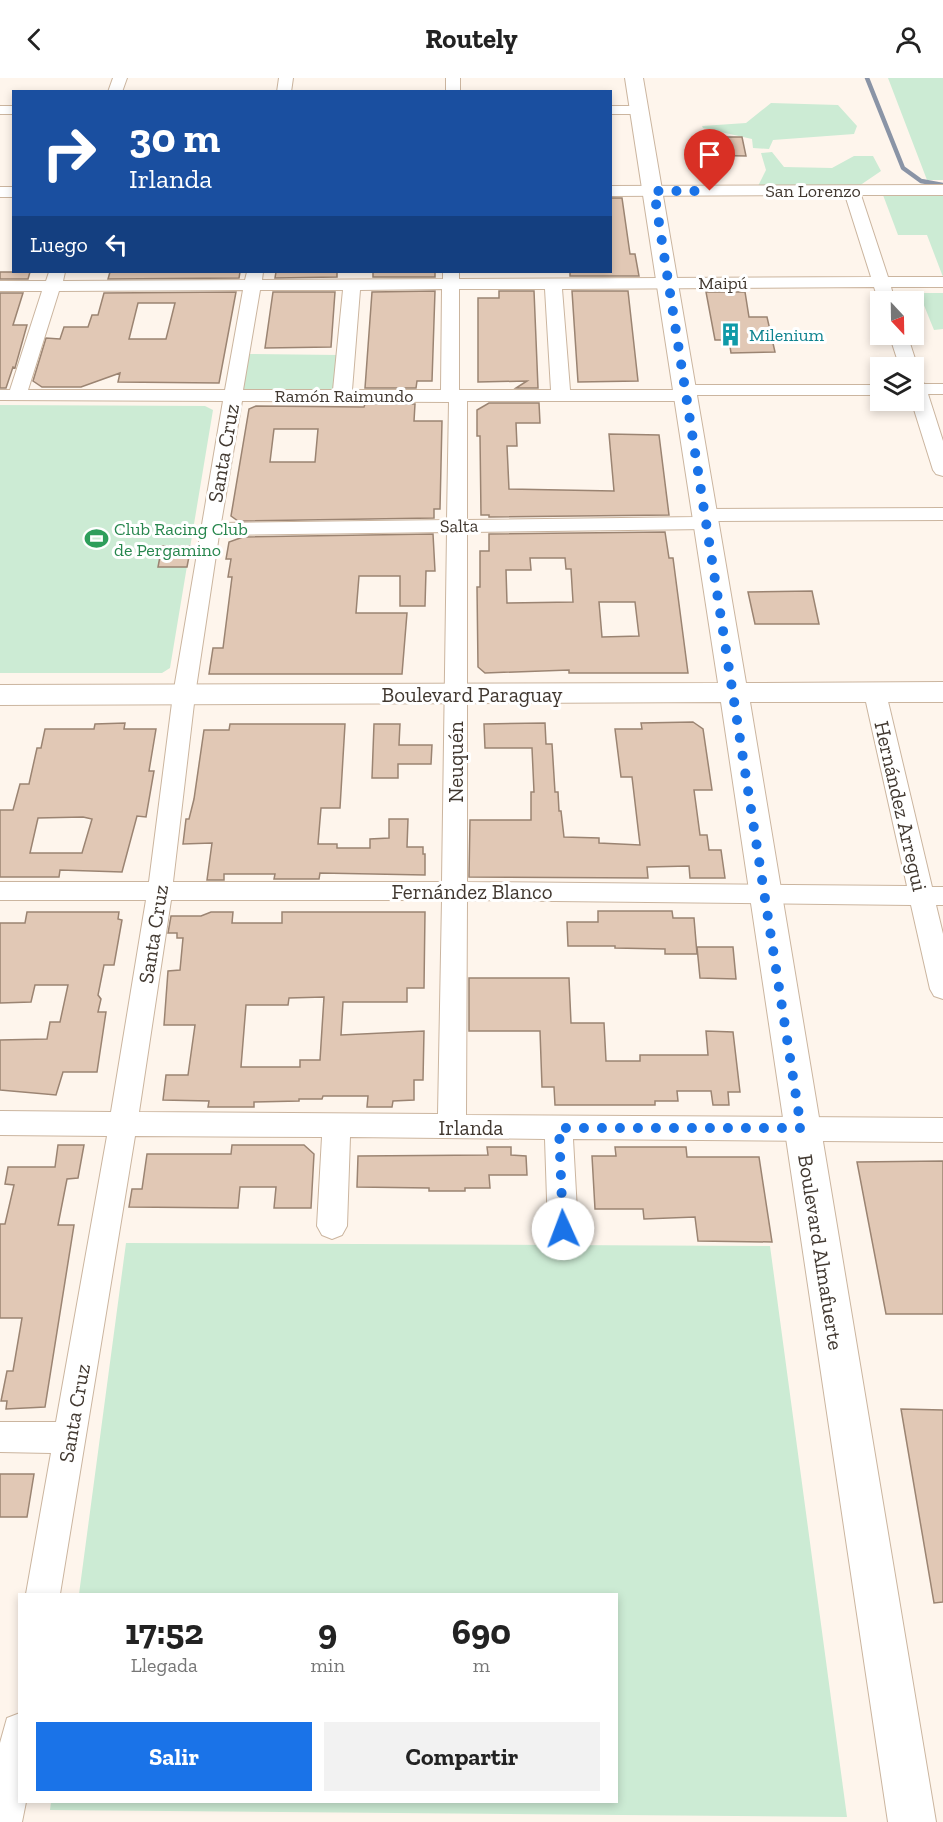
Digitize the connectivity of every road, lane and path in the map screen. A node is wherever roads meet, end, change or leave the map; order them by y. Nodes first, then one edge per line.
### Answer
1 (634, 78) edge
2 (612, 110) edge
3 (640, 110) junction
4 (943, 190) edge
5 (612, 191) edge
6 (654, 191) junction
7 (852, 191) junction
8 (55, 279) edge
9 (254, 279) edge
10 (451, 279) edge
11 (881, 282) junction
12 (943, 282) edge
13 (669, 284) junction
14 (553, 285) junction
15 (0, 286) edge
16 (352, 286) junction
17 (884, 291) edge
18 (924, 387) edge
19 (943, 389) edge
20 (870, 390) edge
21 (687, 393) junction
22 (9, 395) edge
23 (232, 396) junction
24 (342, 396) junction
25 (561, 396) junction
26 (454, 397) junction
27 (923, 411) edge
28 (943, 470) edge
29 (943, 514) edge
30 (707, 519) junction
31 (457, 526) junction
32 (210, 529) junction
33 (875, 693) junction
34 (943, 693) edge
35 (184, 694) junction
36 (454, 694) junction
37 (733, 694) junction
38 (0, 695) edge
39 (0, 891) edge
40 (160, 891) junction
41 (456, 891) junction
42 (764, 894) junction
43 (932, 896) edge
44 (943, 989) edge
45 (0, 1124) edge
46 (123, 1124) junction
47 (337, 1126) junction
48 (452, 1127) junction
49 (559, 1128) junction
50 (801, 1128) junction
51 (943, 1130) edge
52 (332, 1226) dead end
53 (563, 1229) dead end
54 (0, 1437) edge
55 (70, 1438) junction
56 (43, 1593) edge
57 (18, 1742) edge
58 (4, 1822) edge
59 (912, 1822) edge

1 - 3 main road, Boulevard Almafuerte
2 - 3 street
3 - 6 main road, Boulevard Almafuerte
4 - 7 street, San Lorenzo
5 - 6 street, San Lorenzo
6 - 7 street, San Lorenzo
6 - 13 main road, Boulevard Almafuerte
7 - 11 street
8 - 9 street, Maipú
8 - 15 street, Maipú
8 - 22 street
9 - 16 street, Maipú
9 - 23 street, Santa Cruz
10 - 14 street, Maipú
10 - 16 street, Maipú
10 - 26 street, Neuquén
11 - 12 street, Maipú
11 - 13 street, Maipú
11 - 17 street
13 - 14 street, Maipú
13 - 21 main road, Boulevard Almafuerte
14 - 25 street
16 - 24 street
18 - 19 street
20 - 21 street, Ramón Raimundo
21 - 25 street, Ramón Raimundo
21 - 30 main road, Boulevard Almafuerte
22 - 23 street, Ramón Raimundo
23 - 24 street, Ramón Raimundo
23 - 32 street, Santa Cruz
24 - 26 street, Ramón Raimundo
25 - 26 street, Ramón Raimundo
26 - 31 street, Neuquén
27 - 28 street
29 - 30 street, Salta
30 - 31 street, Salta
30 - 37 main road, Boulevard Almafuerte
31 - 32 street, Salta
31 - 36 street, Neuquén
32 - 35 street, Santa Cruz
33 - 34 main road, Boulevard Paraguay
33 - 37 main road, Boulevard Paraguay
33 - 43 street, Hernández Arregui
35 - 36 main road, Boulevard Paraguay
35 - 38 main road, Boulevard Paraguay
35 - 40 street, Santa Cruz
36 - 37 main road, Boulevard Paraguay
36 - 41 street, Neuquén
37 - 42 main road, Boulevard Almafuerte
39 - 40 street, Fernández Blanco
40 - 41 street, Fernández Blanco
40 - 46 street, Santa Cruz
41 - 42 street, Fernández Blanco
41 - 48 street, Neuquén
42 - 43 street, Fernández Blanco
42 - 50 main road, Boulevard Almafuerte
43 - 44 street, Hernández Arregui
45 - 46 street, Irlanda
46 - 47 street, Irlanda
46 - 55 street, Santa Cruz
47 - 48 street, Irlanda
47 - 52 street
48 - 49 street, Irlanda
49 - 50 street, Irlanda
49 - 53 street
50 - 51 street, Irlanda
50 - 59 main road, Boulevard Almafuerte
54 - 55 street
55 - 56 street, Santa Cruz
57 - 58 street

